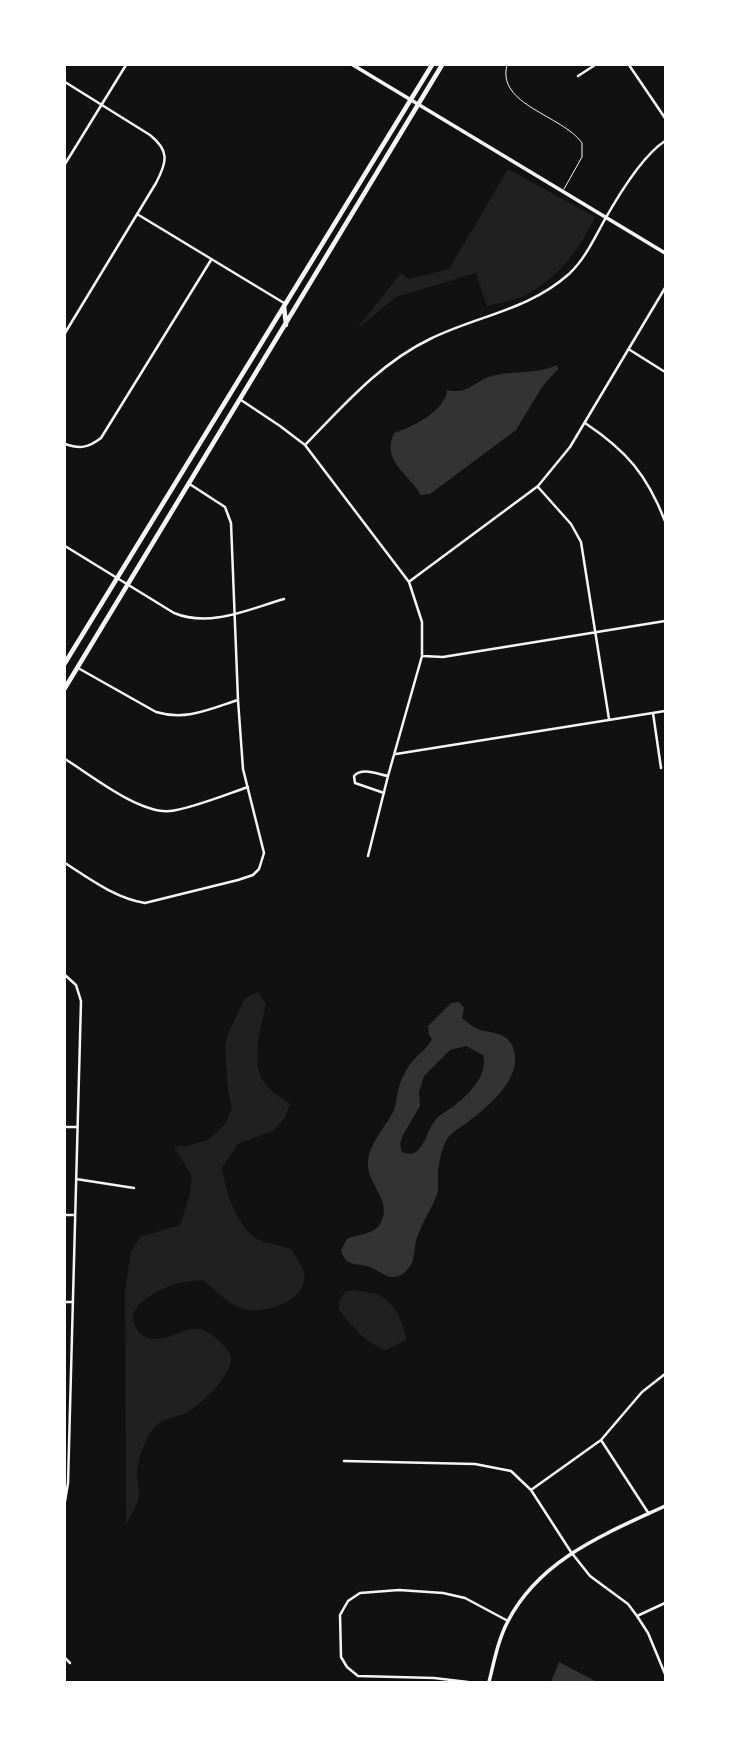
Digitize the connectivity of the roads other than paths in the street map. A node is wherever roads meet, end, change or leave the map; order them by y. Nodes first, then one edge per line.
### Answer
1 (126, 65) edge
2 (352, 65) edge
3 (432, 65) edge
4 (442, 65) edge
5 (507, 65) edge
6 (595, 65) edge
7 (629, 65) edge
8 (578, 76) dead end
9 (65, 82) edge
10 (411, 99) junction
11 (418, 103) junction
12 (101, 105) junction
13 (665, 118) edge
14 (665, 141) edge
15 (65, 164) edge
16 (563, 191) junction
17 (137, 214) junction
18 (606, 216) junction
19 (665, 253) edge
20 (211, 260) junction
21 (665, 288) edge
22 (284, 303) junction
23 (286, 326) junction
24 (65, 333) edge
25 (630, 350) junction
26 (665, 372) edge
27 (241, 400) junction
28 (585, 424) junction
29 (65, 444) edge
30 (305, 445) junction
31 (188, 483) junction
32 (538, 486) junction
33 (665, 521) edge
34 (65, 546) edge
35 (116, 578) junction
36 (410, 582) junction
37 (128, 584) junction
38 (284, 599) dead end
39 (234, 613) junction
40 (665, 621) edge
41 (596, 633) junction
42 (422, 656) junction
43 (65, 663) edge
44 (78, 667) junction
45 (65, 688) edge
46 (238, 700) junction
47 (665, 711) edge
48 (653, 713) junction
49 (609, 719) junction
50 (396, 754) junction
51 (65, 759) edge
52 (662, 768) dead end
53 (388, 776) junction
54 (248, 787) junction
55 (384, 793) junction
56 (368, 856) dead end
57 (65, 863) edge
58 (65, 975) edge
59 (65, 1127) edge
60 (77, 1127) junction
61 (76, 1179) junction
62 (134, 1188) dead end
63 (65, 1215) edge
64 (75, 1215) junction
65 (65, 1302) edge
66 (72, 1302) junction
67 (665, 1374) edge
68 (65, 1389) edge
69 (70, 1389) junction
70 (601, 1440) junction
71 (344, 1461) dead end
72 (531, 1490) junction
73 (65, 1501) edge
74 (665, 1506) edge
75 (649, 1514) junction
76 (571, 1552) junction
77 (665, 1603) edge
78 (637, 1616) junction
79 (508, 1621) junction
80 (65, 1658) edge
81 (71, 1663) dead end
82 (665, 1674) edge
83 (468, 1682) edge
84 (489, 1682) edge

1 - 12 street
2 - 10 street
3 - 10 main road
4 - 11 main road
5 - 16 lane
6 - 8 street
7 - 13 street
9 - 12 street
10 - 11 street
10 - 22 main road
11 - 16 street
11 - 23 main road
12 - 15 street
12 - 17 street
14 - 18 street
16 - 18 street
17 - 20 street
17 - 24 street
18 - 19 street
18 - 30 street
20 - 22 street
20 - 29 street
21 - 25 street
22 - 23 main road
22 - 35 main road
23 - 27 main road
25 - 26 street
25 - 28 street
27 - 30 street
27 - 31 main road
28 - 32 street
28 - 33 street
30 - 36 street
31 - 37 main road
31 - 39 street
32 - 36 street
32 - 41 street
34 - 35 street
35 - 37 street
35 - 43 main road
36 - 42 street
37 - 39 street
37 - 44 main road
38 - 39 street
39 - 46 street
40 - 41 street
41 - 42 street
41 - 49 street
42 - 50 street
44 - 45 main road
44 - 46 street
46 - 54 street
47 - 48 street
48 - 49 street
48 - 52 street
49 - 50 street
50 - 53 street
51 - 54 street
53 - 55 street
53 - 55 street
54 - 57 street
55 - 56 street
58 - 60 street
59 - 60 street
60 - 61 street
61 - 62 street
61 - 64 street
63 - 64 street
64 - 66 street
65 - 66 street
66 - 69 street
67 - 70 street
68 - 69 street
69 - 73 street
70 - 72 street
70 - 75 street
71 - 72 street
72 - 76 street
74 - 75 street
75 - 76 street
76 - 78 street
76 - 79 street
77 - 78 street
78 - 82 street
79 - 83 street
79 - 84 street
80 - 81 street

